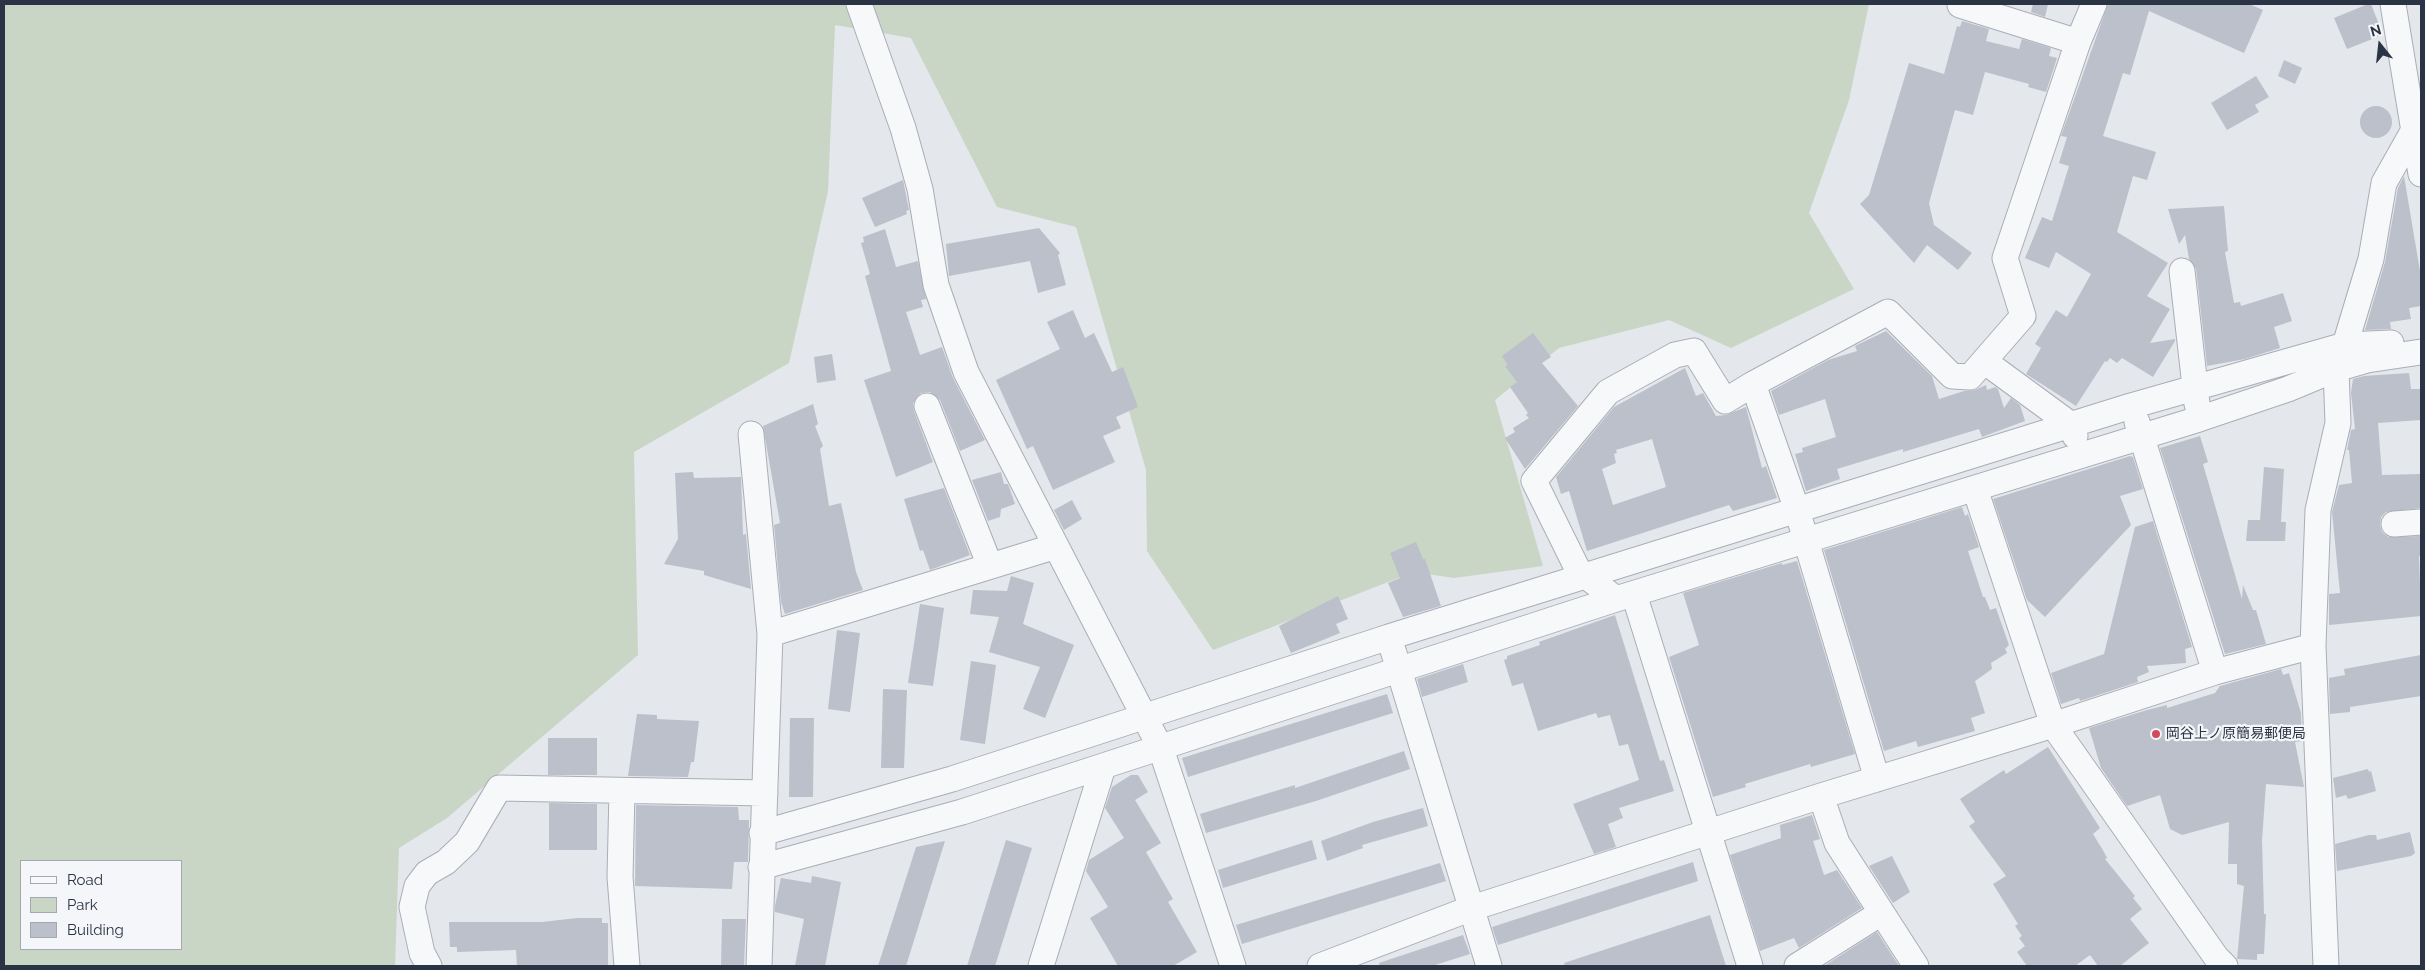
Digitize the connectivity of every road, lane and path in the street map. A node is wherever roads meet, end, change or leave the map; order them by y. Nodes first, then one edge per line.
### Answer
1 (860, 4) edge
2 (1960, 4) edge
3 (2094, 4) edge
4 (2393, 4) edge
5 (2078, 42) junction
6 (2415, 128) junction
7 (2421, 174) edge
8 (2182, 271) dead end
9 (2421, 342) edge
10 (2345, 345) junction
11 (2421, 352) edge
12 (1984, 361) junction
13 (2336, 369) junction
14 (1753, 384) junction
15 (2196, 387) junction
16 (927, 406) dead end
17 (2131, 406) junction
18 (2199, 419) junction
19 (2070, 424) junction
20 (750, 434) dead end
21 (2142, 437) junction
22 (2082, 455) junction
23 (1975, 489) junction
24 (1797, 510) junction
25 (2421, 522) edge
26 (2394, 524) dead end
27 (1806, 542) junction
28 (1056, 546) junction
29 (990, 566) junction
30 (1586, 577) junction
31 (1625, 596) junction
32 (770, 634) junction
33 (1389, 637) junction
34 (2313, 646) junction
35 (1398, 671) junction
36 (2214, 672) junction
37 (1145, 717) junction
38 (2053, 726) junction
39 (1161, 749) junction
40 (1103, 767) junction
41 (952, 779) junction
42 (1877, 779) junction
43 (622, 791) junction
44 (765, 793) junction
45 (1821, 796) junction
46 (962, 812) junction
47 (1707, 833) junction
48 (762, 834) junction
49 (761, 867) junction
50 (1472, 908) junction
51 (1882, 913) junction
52 (429, 966) edge
53 (627, 966) edge
54 (759, 966) edge
55 (1041, 966) edge
56 (1233, 966) edge
57 (1320, 966) edge
58 (1489, 966) edge
59 (1750, 966) edge
60 (1797, 966) edge
61 (1916, 966) edge
62 (2225, 966) edge
63 (2326, 966) edge

1 - 28 street
2 - 5 street
3 - 5 street
4 - 6 street
5 - 12 street
6 - 7 street
6 - 10 street
8 - 15 street
9 - 10 street
10 - 13 street
10 - 15 street
11 - 13 street
12 - 14 street
12 - 19 street
13 - 18 street
13 - 34 street
14 - 24 street
14 - 30 street
15 - 17 street
15 - 18 street
16 - 29 street
17 - 19 street
17 - 21 street
18 - 21 street
19 - 22 street
19 - 24 street
20 - 32 street
21 - 22 street
21 - 36 street
22 - 23 street
23 - 27 street
23 - 38 street
24 - 27 street
24 - 30 street
25 - 26 street
27 - 31 street
27 - 42 street
28 - 29 street
28 - 37 street
29 - 32 street
30 - 31 street
30 - 33 street
31 - 35 street
31 - 47 street
32 - 44 street
33 - 35 street
33 - 37 street
34 - 36 street
34 - 63 street
35 - 39 street
35 - 50 street
36 - 38 street
37 - 39 street
37 - 41 street
38 - 42 street
38 - 62 street
39 - 40 street
39 - 56 street
40 - 46 street
40 - 55 street
41 - 46 street
41 - 48 street
42 - 45 street
43 - 44 street
43 - 52 street
43 - 53 street
44 - 48 street
45 - 47 street
45 - 51 street
46 - 49 street
47 - 50 street
47 - 59 street
48 - 49 street
49 - 54 street
50 - 57 street
50 - 58 street
51 - 60 street
51 - 61 street

